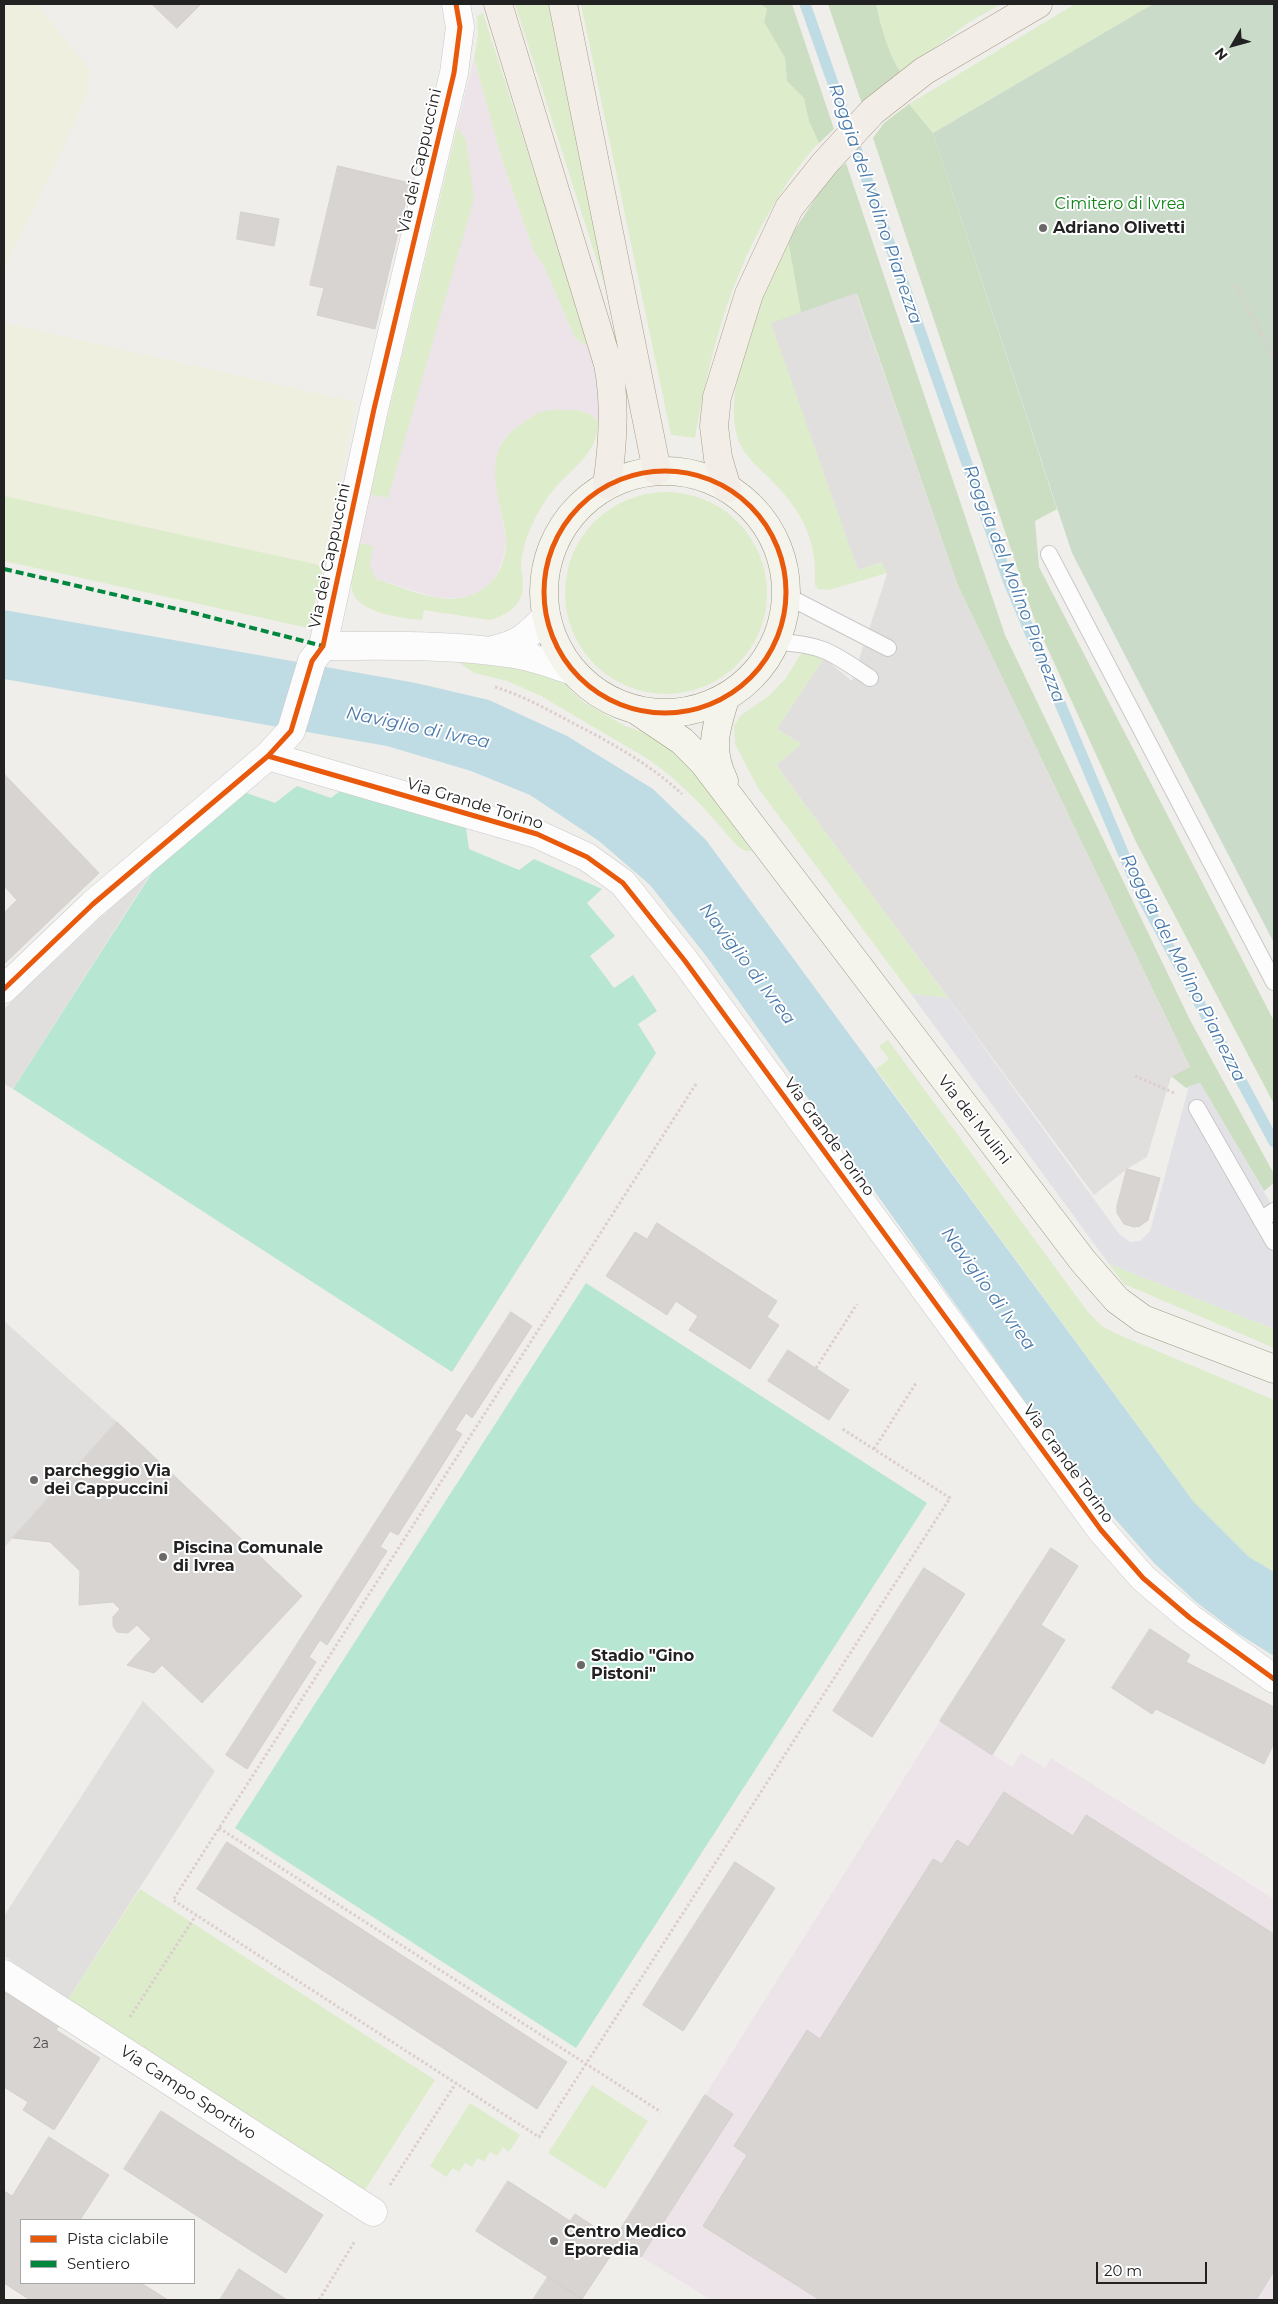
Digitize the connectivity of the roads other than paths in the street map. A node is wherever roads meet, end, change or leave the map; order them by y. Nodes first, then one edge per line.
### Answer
1 (456, 4) edge
2 (498, 4) edge
3 (563, 4) edge
4 (1038, 4) edge
5 (657, 471) junction
6 (607, 485) junction
7 (727, 488) junction
8 (1050, 554) dead end
9 (787, 596) junction
10 (546, 617) junction
11 (777, 642) junction
12 (888, 648) dead end
13 (489, 651) junction
14 (318, 653) junction
15 (573, 671) junction
16 (870, 678) dead end
17 (724, 699) junction
18 (636, 710) junction
19 (268, 756) junction
20 (732, 798) junction
21 (1274, 982) edge
22 (4, 988) edge
23 (1197, 1108) road end
24 (1268, 1216) edge
25 (1274, 1242) edge
26 (1274, 1369) edge
27 (1274, 1679) edge
28 (4, 1974) edge
29 (373, 2212) road end

1 - 14 street, Via dei Cappuccini
2 - 6 main road
3 - 5 main road
4 - 7 main road
5 - 6 street
5 - 7 street
6 - 10 street
7 - 9 street
8 - 21 lane
9 - 11 street
9 - 12 lane
10 - 13 street
10 - 15 street
11 - 16 lane
11 - 17 street
13 - 14 street
13 - 15 street
14 - 19 street, Via dei Cappuccini
15 - 18 street
17 - 18 street
17 - 20 street, Via dei Mulini
18 - 20 street, Via dei Mulini
19 - 22 street, Via dei Cappuccini
19 - 27 street, Via Grande Torino
20 - 26 street, Via dei Mulini
23 - 24 lane
24 - 25 lane
28 - 29 street, Via Campo Sportivo

